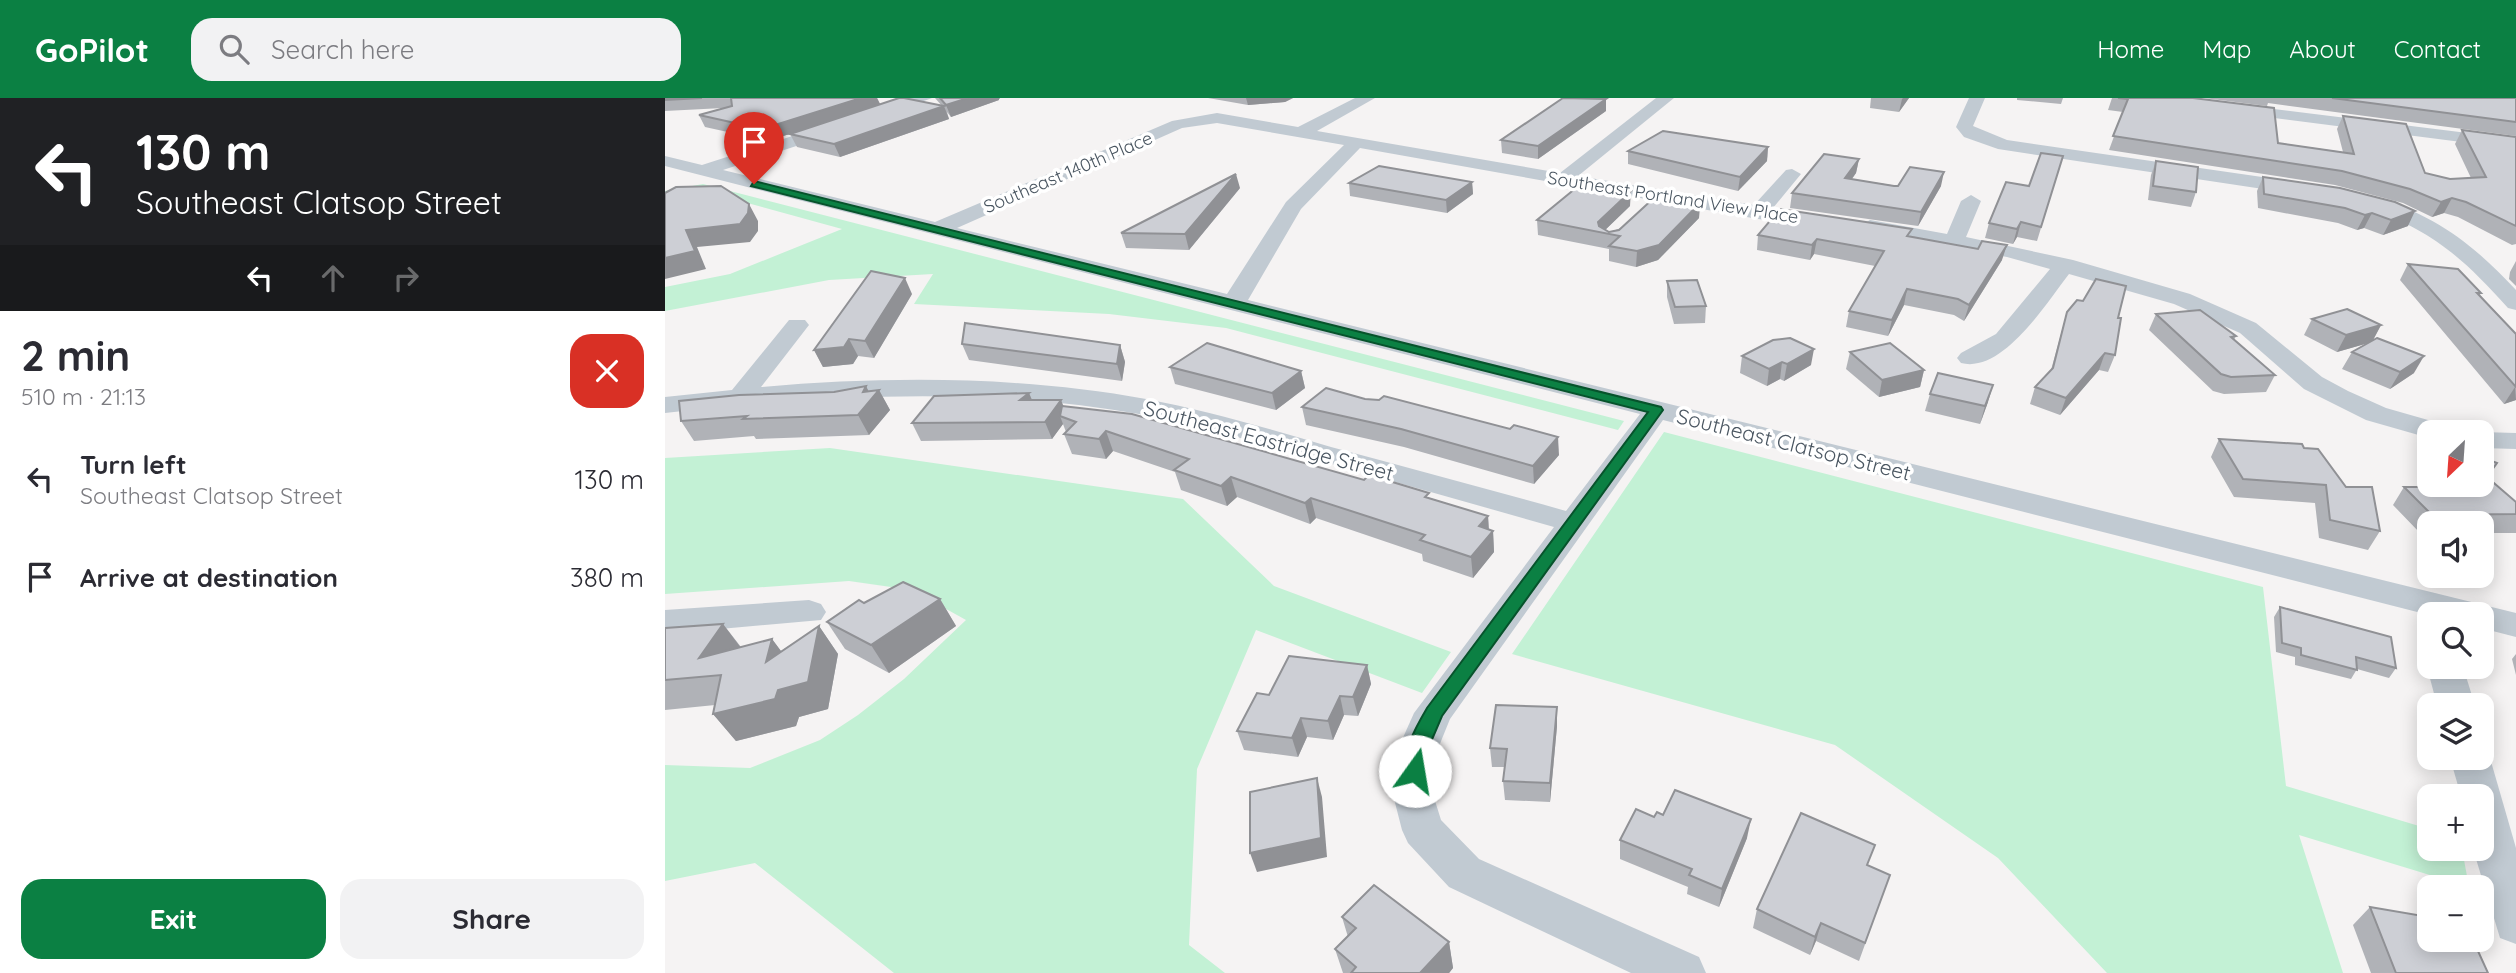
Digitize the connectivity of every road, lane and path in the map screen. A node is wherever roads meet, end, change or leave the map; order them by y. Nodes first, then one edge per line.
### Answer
1 (924, 98) edge
2 (1367, 98) edge
3 (1666, 98) edge
4 (1977, 98) edge
5 (2213, 107) edge
6 (1203, 118) joint
7 (1302, 132) junction
8 (1357, 142) junction
9 (2516, 144) edge
10 (665, 161) edge
11 (703, 171) junction
12 (1792, 174) dead end
13 (1563, 178) junction
14 (665, 184) edge
15 (2325, 193) edge
16 (1657, 195) junction
17 (2355, 199) edge
18 (1971, 201) dead end
19 (1638, 213) edge
20 (1758, 213) junction
21 (934, 230) junction
22 (1954, 240) junction
23 (2065, 265) junction
24 (2516, 303) edge
25 (1229, 304) junction
26 (797, 325) dead end
27 (1970, 358) dead end
28 (741, 395) junction
29 (665, 405) edge
30 (1657, 410) junction
31 (2417, 426) edge
32 (2494, 440) edge
33 (2516, 441) edge
34 (1574, 523) junction
35 (2417, 605) edge
36 (809, 612) dead end
37 (2494, 619) edge
38 (665, 622) edge
39 (2516, 625) edge
40 (2494, 844) edge
41 (2516, 923) edge
42 (1682, 973) edge

1 - 11 street
2 - 7 street
3 - 13 street
4 - 15 street
5 - 9 street
6 - 7 street, Southeast Portland View Place
6 - 21 street, Southeast 140th Place
7 - 8 street, Southeast Portland View Place
8 - 13 street, Southeast Portland View Place
8 - 25 street
10 - 11 street, Southeast Clatsop Street
11 - 14 street
11 - 21 street, Southeast Clatsop Street
12 - 20 street
13 - 16 street, Southeast Portland View Place
16 - 19 street
16 - 20 street, Southeast Portland View Place
17 - 24 street
18 - 22 street
20 - 22 street, Southeast Portland View Place
21 - 25 street, Southeast Clatsop Street
22 - 23 street, Southeast Portland View Place
23 - 27 street
23 - 31 street, Southeast Portland View Place
25 - 30 street, Southeast Clatsop Street
26 - 28 street
28 - 29 street, Southeast Eastridge Street
28 - 34 street, Southeast Eastridge Street
30 - 34 street
30 - 35 street, Southeast Clatsop Street
32 - 33 street
34 - 42 street
36 - 38 street
37 - 39 street
40 - 41 street

